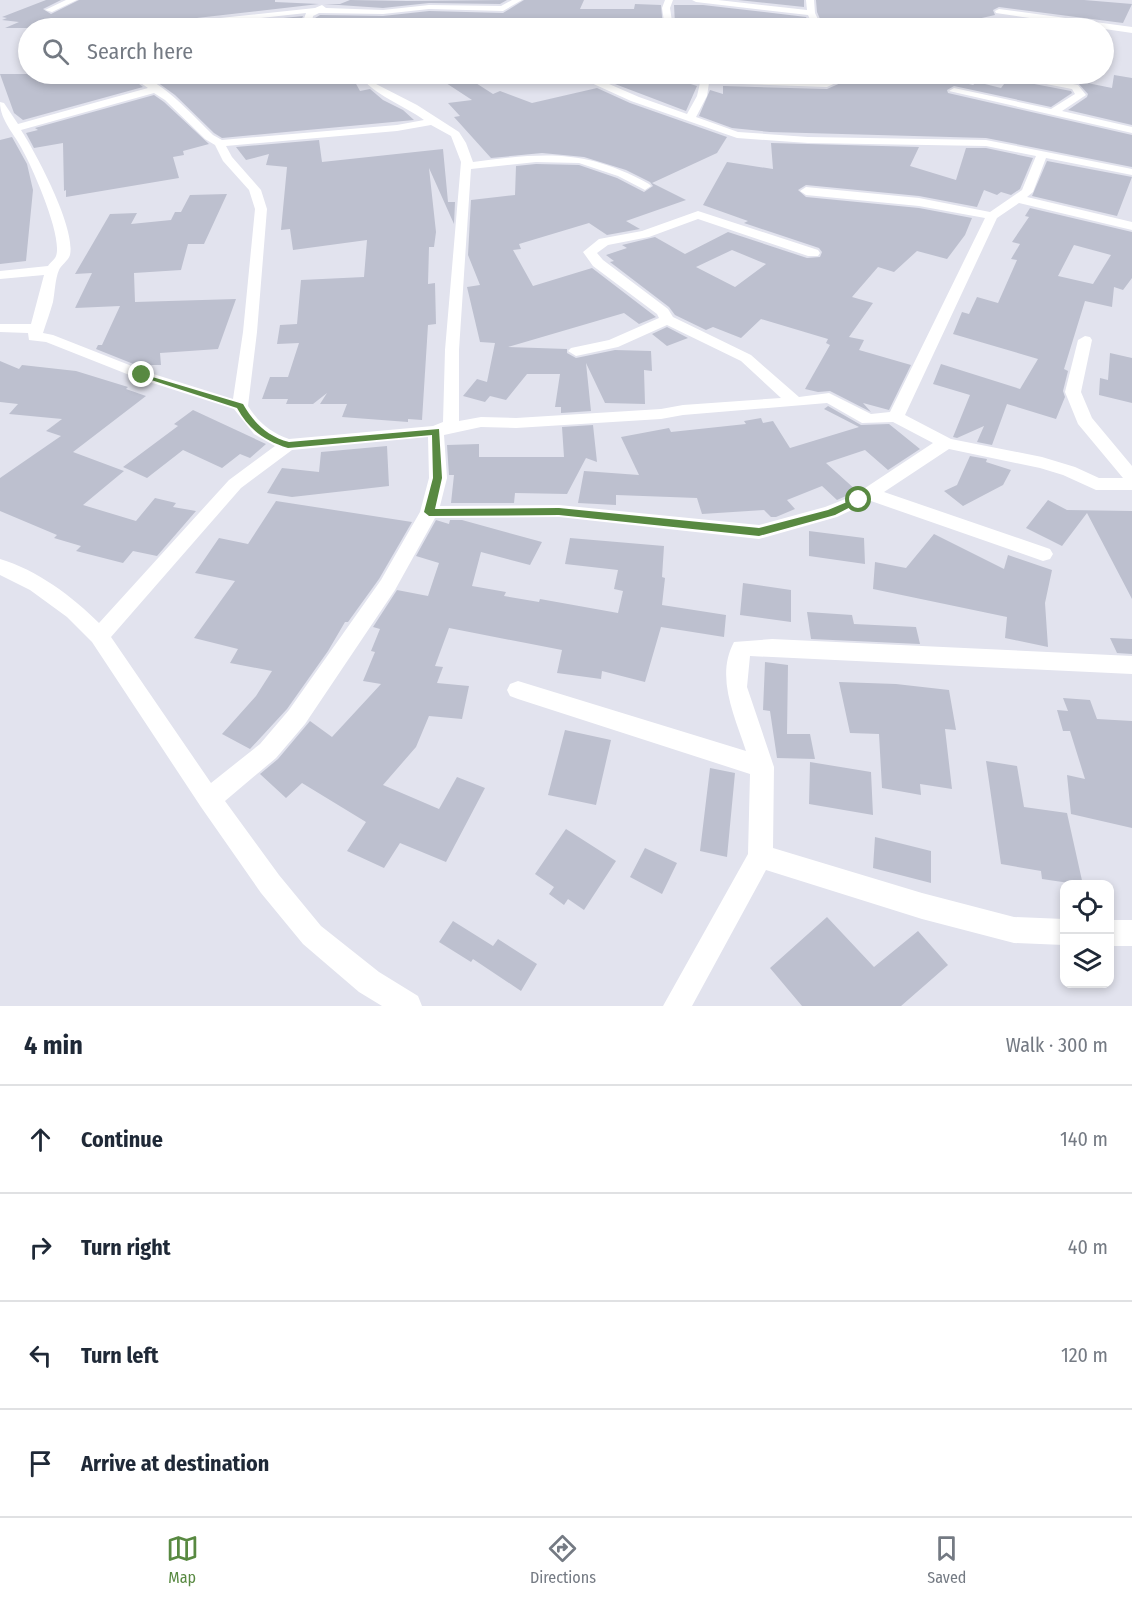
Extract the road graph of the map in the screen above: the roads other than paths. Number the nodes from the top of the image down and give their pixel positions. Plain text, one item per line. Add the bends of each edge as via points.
1 (73, 0) edge
2 (340, 0) edge
3 (518, 0) edge
4 (669, 0) edge
5 (696, 0) edge
6 (810, 0) edge
7 (49, 10) dead end
8 (314, 10) junction
9 (999, 11) dead end
10 (811, 13) junction
11 (242, 18) edge
12 (308, 18) edge
13 (668, 18) edge
14 (813, 18) edge
15 (1048, 18) edge
16 (1114, 27) edge
17 (1132, 30) edge
18 (149, 84) edge
19 (371, 84) edge
20 (601, 84) edge
21 (705, 84) edge
22 (1059, 84) edge
23 (157, 89) junction
24 (954, 91) dead end
25 (0, 105) edge
26 (1052, 113) junction
27 (690, 119) junction
28 (433, 122) junction
29 (16, 128) junction
30 (1132, 130) edge
31 (220, 143) junction
32 (1042, 155) junction
33 (465, 166) junction
34 (1132, 172) edge
35 (645, 186) dead end
36 (806, 191) dead end
37 (1018, 199) junction
38 (992, 216) junction
39 (1132, 226) edge
40 (813, 254) dead end
41 (52, 270) junction
42 (0, 275) edge
43 (667, 320) junction
44 (0, 328) edge
45 (37, 329) junction
46 (1085, 340) dead end
47 (576, 351) dead end
48 (795, 402) junction
49 (240, 406) junction
50 (896, 417) junction
51 (436, 431) junction
52 (946, 443) junction
53 (288, 445) junction
54 (1132, 477) edge
55 (1132, 484) edge
56 (870, 494) junction
57 (429, 512) junction
58 (1043, 554) dead end
59 (0, 566) edge
60 (99, 636) junction
61 (1132, 665) edge
62 (518, 690) dead end
63 (762, 767) junction
64 (209, 799) junction
65 (760, 856) junction
66 (1060, 932) edge
67 (1114, 933) edge
68 (1132, 933) edge
69 (408, 1006) edge
70 (677, 1006) edge

1 - 7 street
2 - 8 street
3 - 8 street via 504,9
4 - 13 street
5 - 10 street
6 - 10 street
8 - 11 street
8 - 12 street
9 - 15 street
10 - 14 street
16 - 17 street
18 - 23 street
19 - 28 street
20 - 27 street
21 - 27 street
22 - 26 street via 1074,87 1081,95
23 - 29 street
23 - 31 street
24 - 26 street
25 - 29 street
26 - 30 street
27 - 32 street via 723,132 756,137 986,143
28 - 31 street
28 - 33 street via 455,134 467,162
29 - 41 street via 46,187 61,233 63,256
31 - 49 street via 229,164 255,190 261,209
32 - 34 street
32 - 37 street via 1027,192
33 - 35 street via 567,157 622,171
33 - 51 street via 452,350 451,426
36 - 38 street via 919,202
37 - 38 street
37 - 39 street
38 - 50 street
40 - 43 street via 698,215 645,234 604,242 590,252 598,263 663,312
41 - 42 street
41 - 45 street
43 - 47 street via 613,344
43 - 48 street via 746,358
44 - 45 street
45 - 49 street via 34,337 48,338 142,375
46 - 54 street via 1073,392 1084,420
48 - 50 street via 830,398 868,419
48 - 51 street via 661,414 481,422
49 - 53 street via 249,423 273,441
50 - 52 street
51 - 53 street
51 - 57 street via 438,478
52 - 55 street via 1042,462 1096,484
52 - 56 street
53 - 60 street via 235,484
56 - 57 street via 831,512 759,532 559,511
56 - 58 street
57 - 64 street via 388,585 297,717 268,751
59 - 60 street via 74,611
60 - 64 street
61 - 63 street via 741,648 736,687
62 - 63 street
63 - 65 street
64 - 69 street via 312,935 369,982
65 - 66 street via 1014,930
65 - 70 street
67 - 68 street

